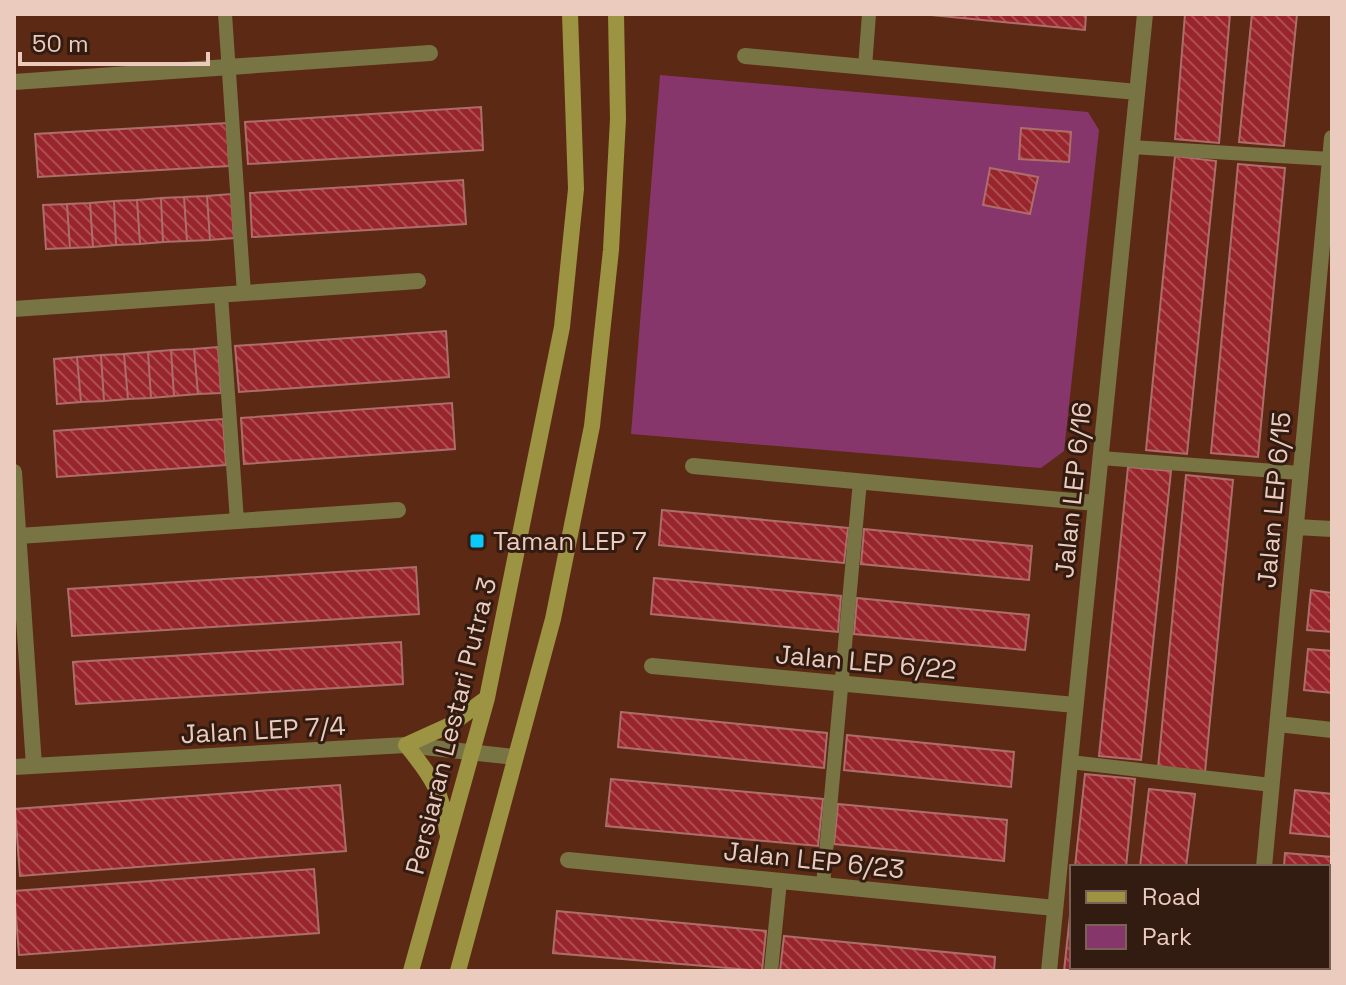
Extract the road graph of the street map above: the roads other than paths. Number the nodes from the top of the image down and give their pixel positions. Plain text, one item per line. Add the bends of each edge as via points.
1 (225, 14) edge
2 (570, 14) edge
3 (616, 14) edge
4 (869, 14) edge
5 (1145, 14) edge
6 (430, 53) dead end
7 (745, 56) dead end
8 (229, 67) junction
9 (865, 67) junction
10 (14, 82) edge
11 (1137, 92) junction
12 (1332, 138) edge
13 (1131, 147) junction
14 (1330, 159) junction
15 (418, 281) dead end
16 (244, 293) junction
17 (221, 295) junction
18 (14, 309) edge
19 (1324, 319) edge
20 (1100, 458) junction
21 (693, 466) dead end
22 (14, 472) edge
23 (1301, 473) junction
24 (860, 481) junction
25 (1095, 503) junction
26 (398, 510) dead end
27 (237, 521) junction
28 (1296, 527) junction
29 (1332, 529) edge
30 (19, 536) junction
31 (652, 666) dead end
32 (841, 683) junction
33 (487, 698) junction
34 (1075, 705) junction
35 (1278, 724) junction
36 (1332, 730) edge
37 (406, 745) junction
38 (474, 752) junction
39 (514, 757) junction
40 (1070, 762) junction
41 (34, 766) junction
42 (14, 767) edge
43 (1272, 785) junction
44 (447, 846) junction
45 (568, 860) dead end
46 (1264, 865) edge
47 (780, 881) junction
48 (823, 885) junction
49 (1055, 908) junction
50 (411, 971) edge
51 (458, 971) edge
52 (771, 971) edge
53 (1049, 971) edge

1 - 8 lane
2 - 33 street, Persiaran Lestari Putra 3 via 576,189 562,327
3 - 39 street via 618,119 592,426 553,619
4 - 9 lane
5 - 11 street, Jalan LEP 6/16
6 - 8 street
7 - 9 street
8 - 10 street
8 - 16 lane
9 - 11 street
11 - 13 street, Jalan LEP 6/16
12 - 14 street, Jalan LEP 6/15
13 - 14 lane
13 - 20 street, Jalan LEP 6/16
14 - 19 street, Jalan LEP 6/15
15 - 16 street
16 - 17 street
17 - 18 street
17 - 27 lane
19 - 23 street, Jalan LEP 6/15
20 - 23 lane
20 - 25 street, Jalan LEP 6/16
21 - 24 street
22 - 30 street
23 - 28 street, Jalan LEP 6/15
24 - 25 street
24 - 32 lane
25 - 34 street, Jalan LEP 6/16
26 - 27 street
27 - 30 street
28 - 29 street
28 - 35 street, Jalan LEP 6/15
30 - 41 street
31 - 32 street, Jalan LEP 6/22
32 - 34 street, Jalan LEP 6/22
32 - 48 lane
33 - 37 street via 450,725
33 - 38 street, Persiaran Lestari Putra 3
34 - 40 street, Jalan LEP 6/16
35 - 36 street
35 - 43 street, Jalan LEP 6/15
37 - 38 street, Jalan LEP 7/4
37 - 41 street, Jalan LEP 7/4
37 - 44 street via 445,804
38 - 39 street, Jalan LEP 7/4
38 - 44 street, Persiaran Lestari Putra 3
39 - 51 street
40 - 43 lane
40 - 49 street, Jalan LEP 6/16
41 - 42 street, Jalan LEP 7/4
43 - 46 street, Jalan LEP 6/15
44 - 50 street, Persiaran Lestari Putra 3
45 - 47 street, Jalan LEP 6/23
47 - 48 street, Jalan LEP 6/23
47 - 52 lane
48 - 49 street, Jalan LEP 6/23
49 - 53 street, Jalan LEP 6/16

